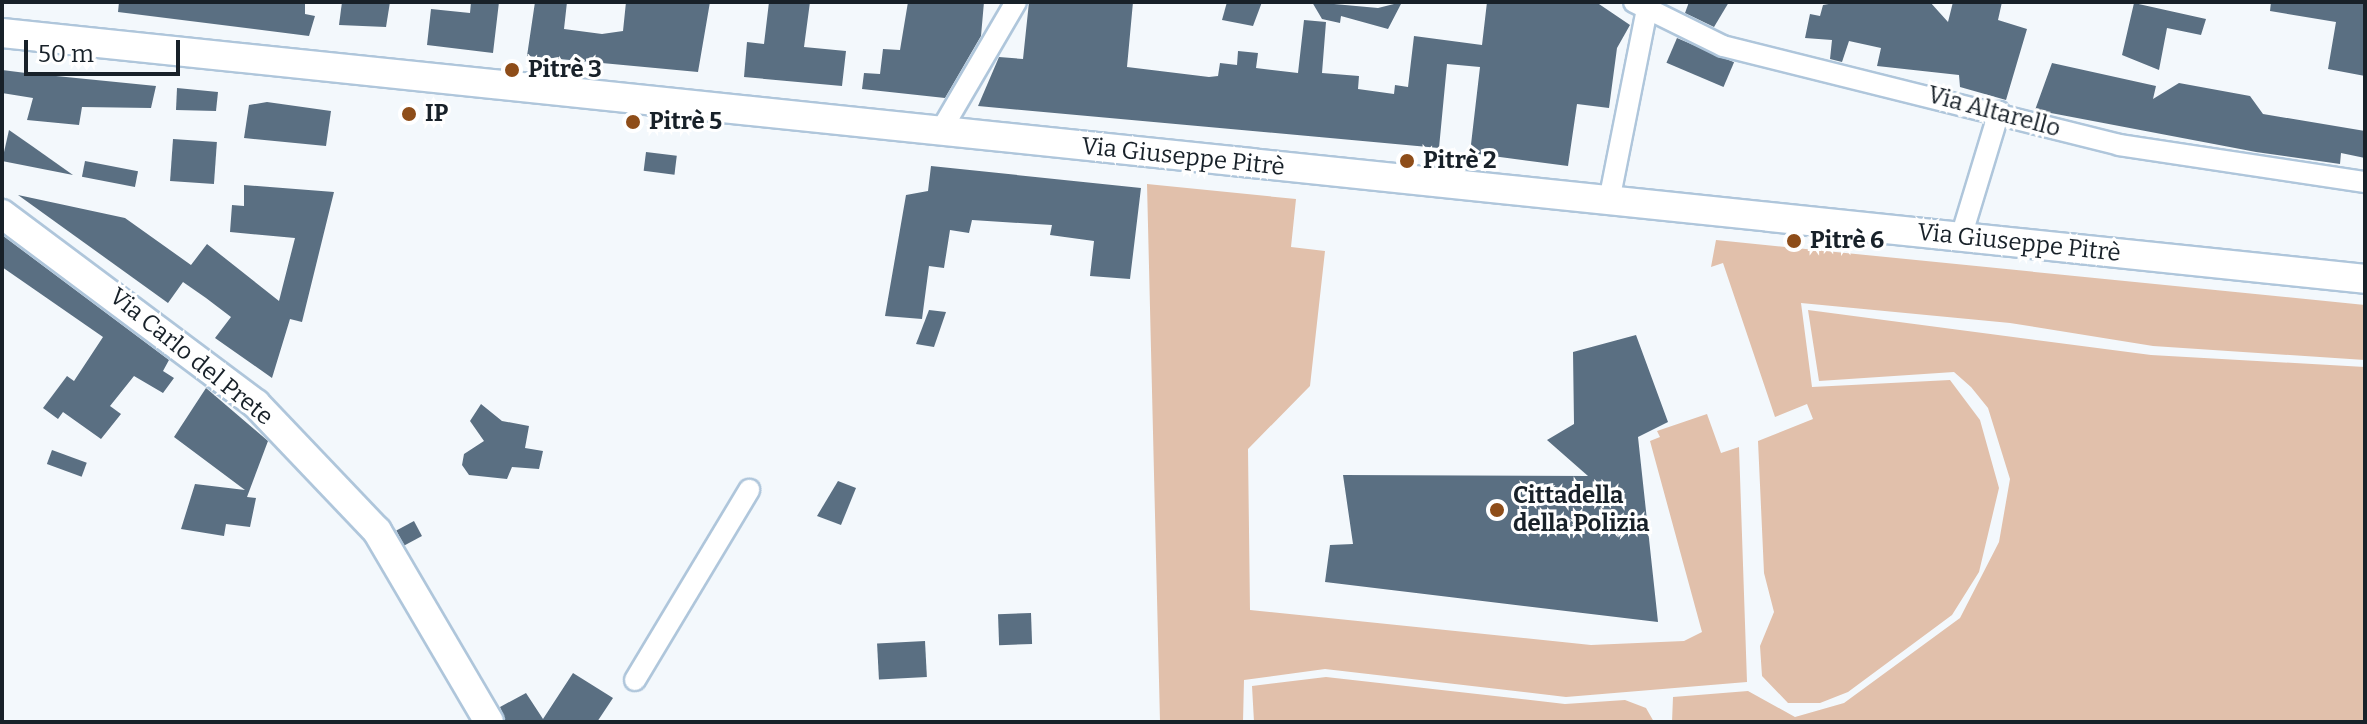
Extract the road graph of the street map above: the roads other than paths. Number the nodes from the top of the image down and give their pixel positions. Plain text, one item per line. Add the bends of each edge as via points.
1 (1016, 2) edge
2 (1640, 5) edge
3 (2, 33) edge
4 (1999, 112) junction
5 (940, 132) junction
6 (2365, 182) edge
7 (1609, 201) junction
8 (2, 214) edge
9 (1961, 237) junction
10 (2365, 279) edge
11 (749, 490) dead end
12 (635, 680) dead end
13 (489, 722) edge

1 - 5 street
2 - 4 street, Via Altarello via 1723,46
2 - 7 street
3 - 5 street, Via Giuseppe Pitrè
4 - 6 street, Via Altarello via 2119,145
4 - 9 street
5 - 7 street, Via Giuseppe Pitrè
7 - 9 street, Via Giuseppe Pitrè
8 - 13 street, Via Carlo del Prete via 256,404 377,531
9 - 10 street, Via Giuseppe Pitrè
11 - 12 street

